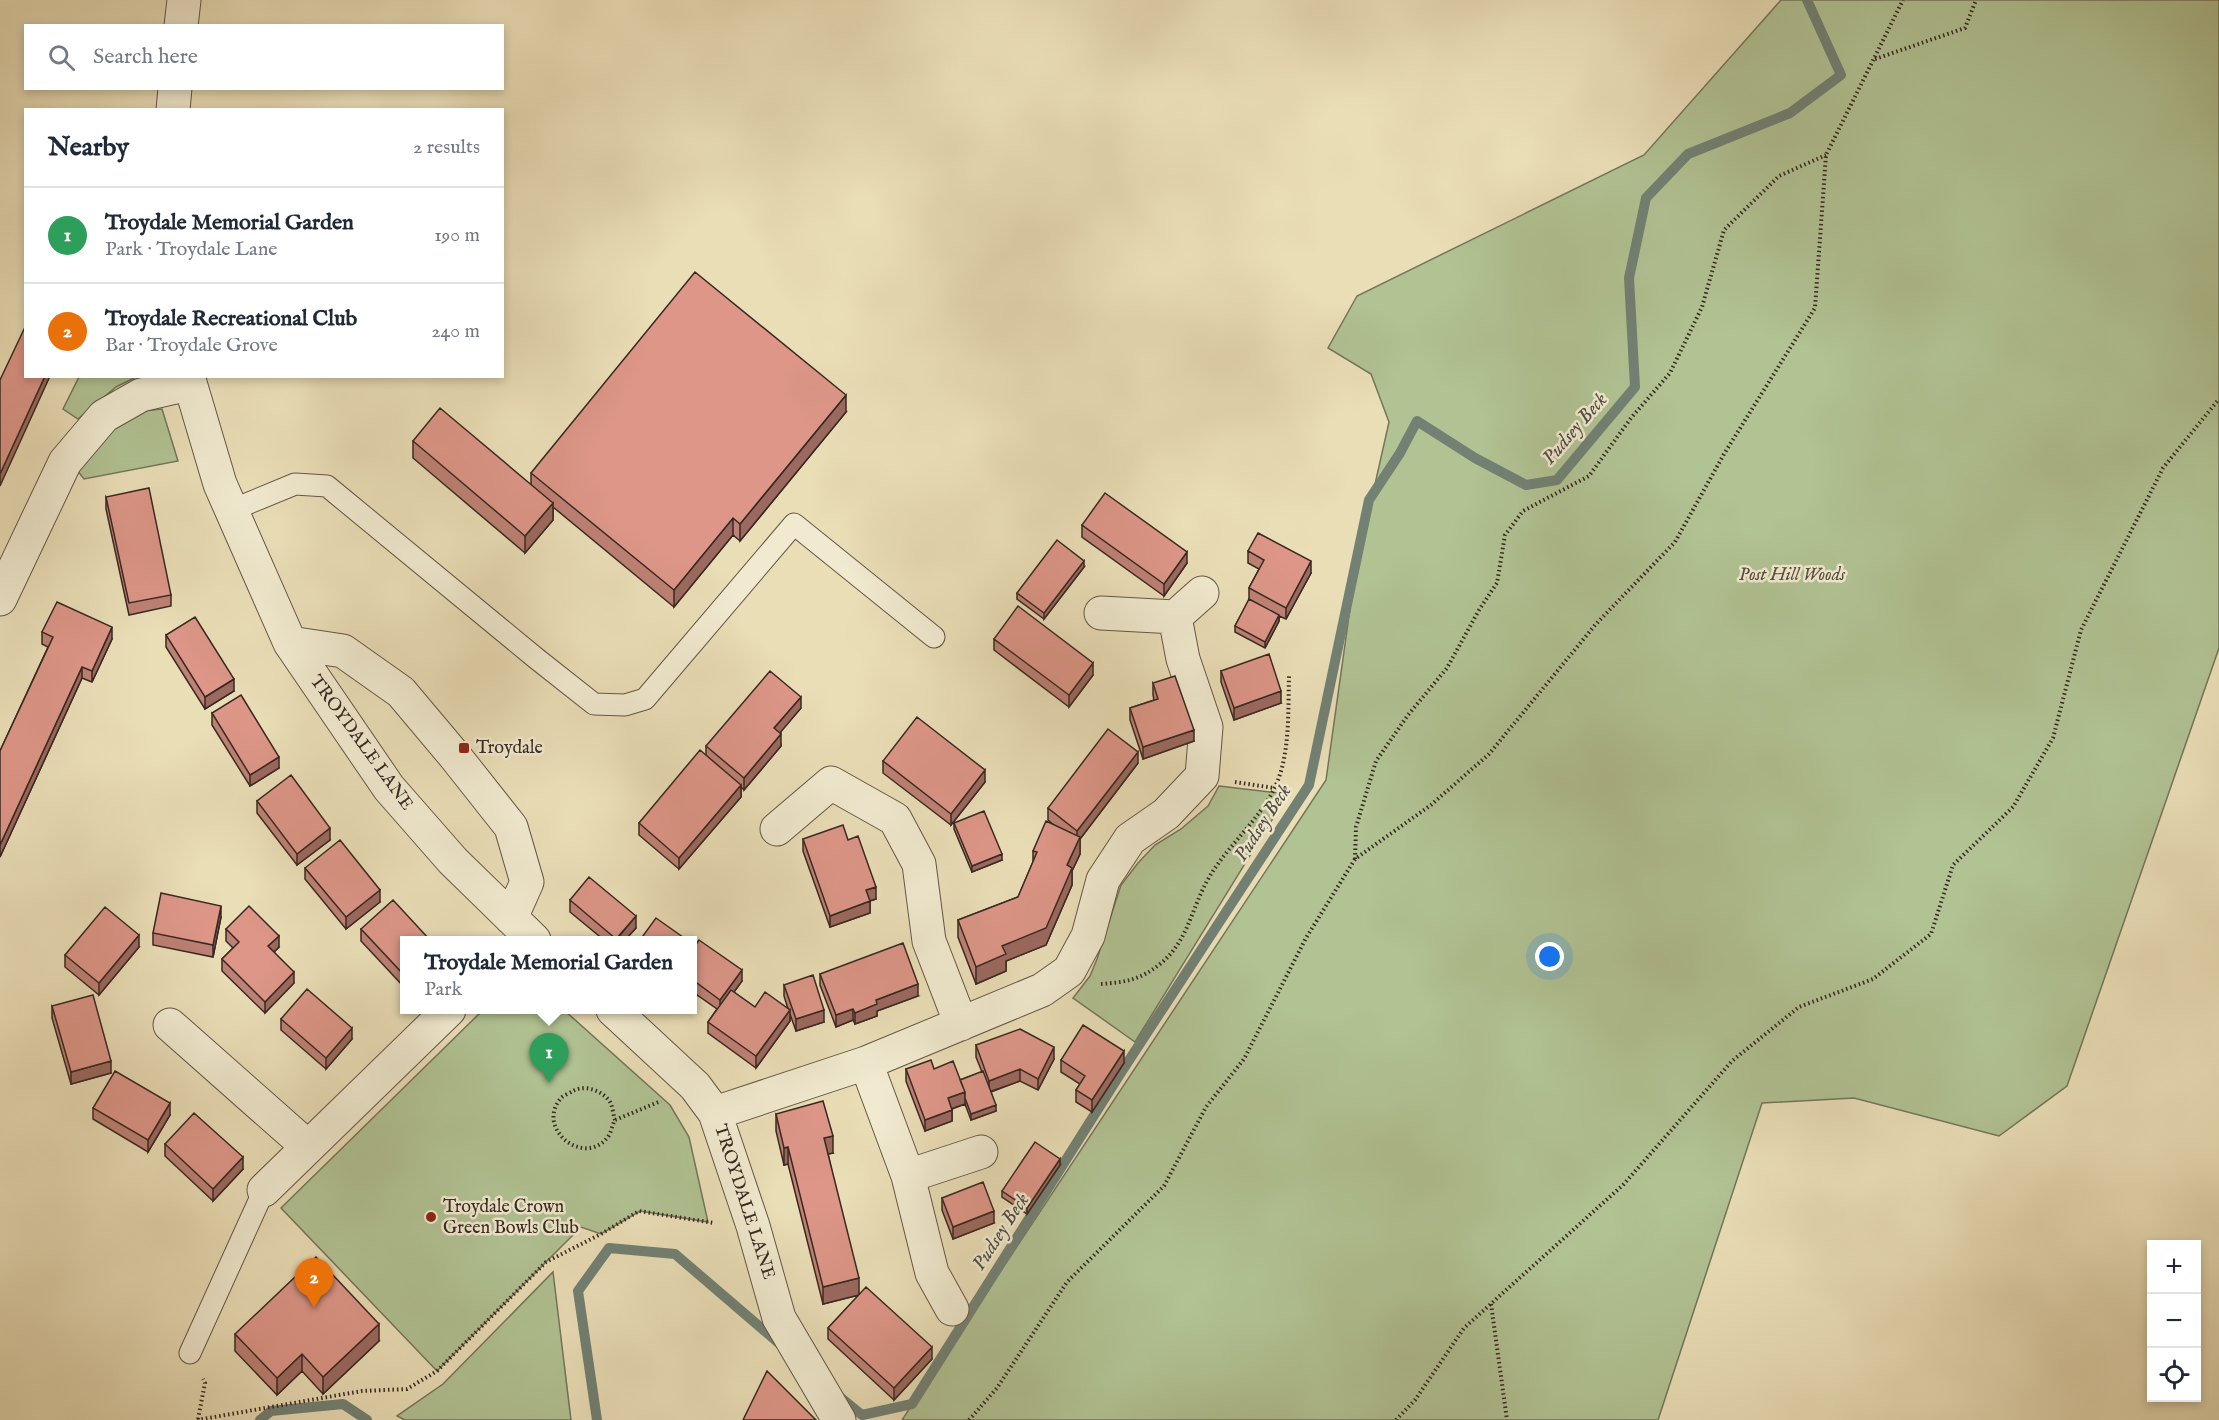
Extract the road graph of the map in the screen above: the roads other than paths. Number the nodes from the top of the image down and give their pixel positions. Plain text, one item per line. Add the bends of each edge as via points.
1 (184, 0) edge
2 (181, 24) edge
3 (175, 90) edge
4 (173, 108) edge
5 (189, 380) edge
6 (232, 510) junction
7 (1202, 593) dead end
8 (0, 599) edge
9 (1101, 613) dead end
10 (1175, 617) junction
11 (934, 637) dead end
12 (290, 644) junction
13 (777, 829) dead end
14 (522, 933) edge
15 (445, 1014) edge
16 (617, 1014) edge
17 (961, 1024) junction
18 (170, 1025) dead end
19 (866, 1063) junction
20 (715, 1113) junction
21 (308, 1147) junction
22 (981, 1152) dead end
23 (908, 1176) junction
24 (264, 1190) joint
25 (952, 1309) dead end
26 (190, 1353) road end
27 (839, 1420) edge

1 - 2 street
3 - 4 street
5 - 6 street, TROYDALE LANE via 220,484
5 - 8 street via 141,395 104,416 65,462
6 - 11 lane via 295,484 327,486 594,704 625,705 645,699 794,524
6 - 12 street, TROYDALE LANE
7 - 10 street
9 - 10 street
10 - 17 street via 1183,659 1206,727 1202,776 1166,814 1130,838 1103,880 1088,936 1069,971 1042,990
12 - 14 street, TROYDALE LANE via 389,789
12 - 14 street, TROYDALE LANE via 343,651 401,692 454,755 511,827 527,882
13 - 17 street via 831,783 895,819 919,864 929,941
15 - 21 street
16 - 20 street, TROYDALE LANE via 695,1086
17 - 19 street
18 - 21 street
19 - 20 street
19 - 23 street
20 - 27 street, TROYDALE LANE via 779,1318
21 - 24 street
22 - 23 street
23 - 25 street via 932,1273
24 - 26 lane

